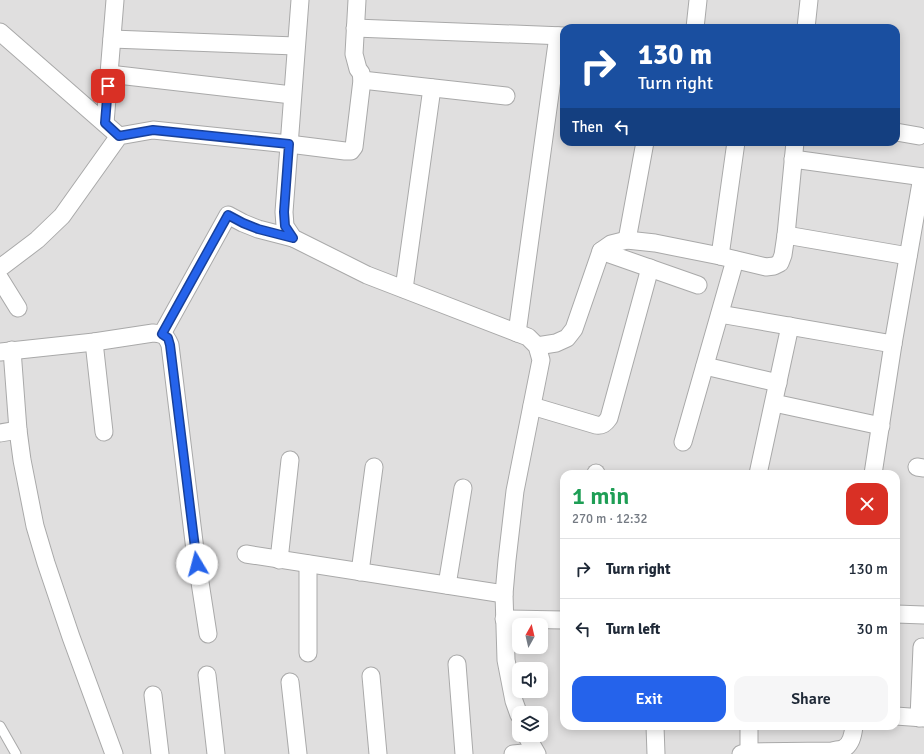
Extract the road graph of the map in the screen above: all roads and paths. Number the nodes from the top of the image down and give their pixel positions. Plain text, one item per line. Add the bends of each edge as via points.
1 (115, 0) edge
2 (300, 0) edge
3 (357, 0) edge
4 (698, 0) edge
5 (809, 0) edge
6 (695, 24) edge
7 (806, 24) edge
8 (355, 28) junction
9 (0, 32) edge
10 (560, 36) edge
11 (112, 39) junction
12 (560, 43) edge
13 (296, 46) junction
14 (109, 74) junction
15 (362, 80) junction
16 (432, 88) junction
17 (292, 95) junction
18 (506, 96) dead end
19 (105, 123) junction
20 (900, 133) edge
21 (119, 136) junction
22 (920, 136) dead end
23 (289, 144) junction
24 (644, 146) edge
25 (736, 146) edge
26 (795, 146) edge
27 (793, 159) junction
28 (923, 177) edge
29 (786, 235) junction
30 (293, 238) junction
31 (627, 240) junction
32 (601, 251) junction
33 (908, 256) junction
34 (728, 258) junction
35 (0, 268) edge
36 (650, 268) junction
37 (0, 279) edge
38 (698, 285) dead end
39 (404, 289) junction
40 (18, 308) dead end
41 (720, 314) junction
42 (790, 326) junction
43 (517, 333) junction
44 (162, 334) junction
45 (94, 342) junction
46 (893, 344) junction
47 (537, 346) junction
48 (6, 351) edge
49 (705, 366) junction
50 (778, 383) junction
51 (774, 403) junction
52 (532, 406) junction
53 (880, 426) junction
54 (18, 430) junction
55 (104, 432) dead end
56 (0, 433) edge
57 (683, 442) dead end
58 (290, 460) dead end
59 (374, 467) dead end
60 (759, 470) edge
61 (874, 470) edge
62 (463, 488) dead end
63 (246, 554) dead end
64 (279, 560) junction
65 (308, 564) junction
66 (360, 572) junction
67 (447, 585) junction
68 (504, 594) junction
69 (900, 614) edge
70 (924, 615) edge
71 (504, 619) junction
72 (560, 620) edge
73 (208, 634) dead end
74 (922, 647) dead end
75 (308, 653) dead end
76 (457, 664) dead end
77 (207, 675) dead end
78 (371, 676) dead end
79 (290, 682) dead end
80 (153, 695) dead end
81 (516, 706) edge
82 (900, 716) edge
83 (922, 718) edge
84 (0, 726) edge
85 (655, 730) edge
86 (748, 730) edge
87 (854, 730) edge
88 (530, 742) edge
89 (536, 753) edge
90 (745, 753) edge
91 (791, 753) edge
92 (16, 754) edge
93 (114, 754) edge
94 (160, 754) edge
95 (216, 754) edge
96 (298, 754) edge
97 (378, 754) edge
98 (464, 754) edge
99 (513, 754) edge
100 (656, 754) edge

1 - 11 street
2 - 13 street
3 - 8 street
4 - 6 street
5 - 7 street
8 - 10 street
8 - 15 street via 354,54
9 - 19 street
11 - 13 street
11 - 14 street
12 - 43 street
13 - 17 street
14 - 17 street
14 - 19 street
15 - 16 street
15 - 23 street via 354,147 351,151
16 - 18 street
16 - 39 street
17 - 23 street
19 - 21 street
20 - 22 street
21 - 23 street via 153,130
21 - 35 street via 62,216 37,240
23 - 30 street via 284,212 285,226
24 - 31 street
25 - 34 street
26 - 27 street
27 - 28 street
27 - 29 street
28 - 33 street
29 - 33 street
29 - 34 street via 780,263 774,266 766,268
30 - 39 street via 367,275
30 - 44 street via 258,229 228,215
31 - 32 street via 611,244
31 - 34 street
32 - 36 street
32 - 47 street via 574,329 567,338
33 - 46 street
34 - 41 street
36 - 38 street
36 - 52 street via 609,418 605,423 596,425
37 - 40 street
39 - 43 street
41 - 42 street
41 - 49 street
42 - 46 street
42 - 50 street
43 - 47 street via 528,337
44 - 45 street via 153,333
44 - 73 street via 168,338 170,345 194,550
45 - 48 street
45 - 55 street
46 - 53 street
47 - 52 street via 541,360
48 - 54 street
49 - 50 street
49 - 57 street
50 - 51 street
51 - 53 street
51 - 60 street
52 - 68 street via 515,491
53 - 61 street
54 - 56 street
54 - 93 street via 35,526 43,555
58 - 64 street
59 - 66 street
62 - 67 street
63 - 64 street
64 - 65 street
65 - 66 street
65 - 75 street
66 - 67 street
67 - 68 street
68 - 71 street
69 - 70 street
71 - 72 street
71 - 81 street via 506,660
74 - 83 street
76 - 98 street
77 - 95 street
78 - 97 street
79 - 96 street
80 - 94 street
82 - 83 street
84 - 92 lane
85 - 100 street
86 - 90 street
87 - 91 street via 850,743 843,749
88 - 89 street
89 - 99 street
90 - 91 street

